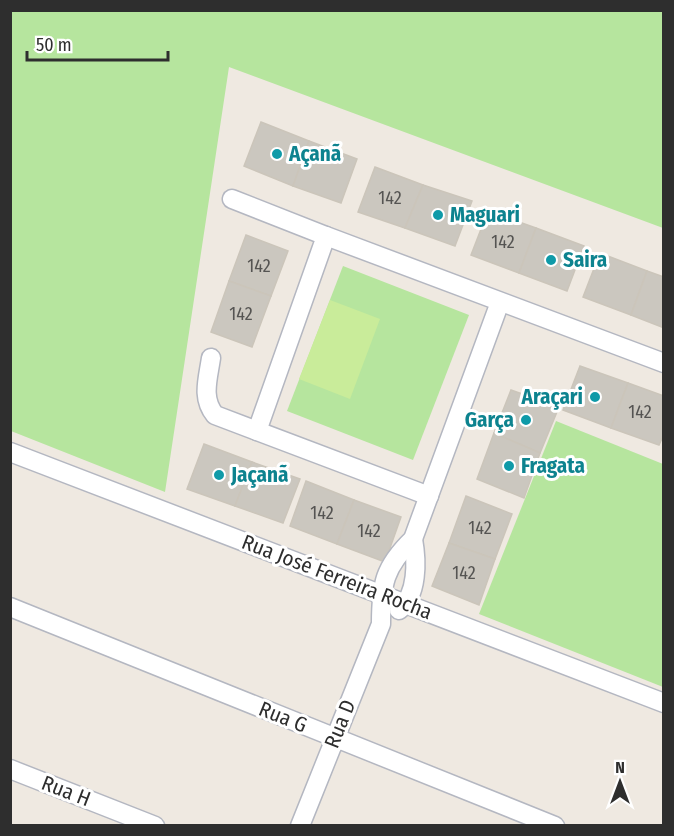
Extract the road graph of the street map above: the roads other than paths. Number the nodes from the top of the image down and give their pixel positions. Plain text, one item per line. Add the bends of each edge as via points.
1 (232, 199) dead end
2 (326, 236) junction
3 (500, 302) junction
4 (211, 358) dead end
5 (663, 363) edge
6 (257, 431) junction
7 (10, 452) edge
8 (429, 496) junction
9 (413, 539) junction
10 (381, 593) junction
11 (407, 604) junction
12 (10, 606) edge
13 (381, 624) junction
14 (663, 703) edge
15 (335, 738) junction
16 (10, 769) edge
17 (155, 825) edge
18 (300, 825) edge
19 (555, 825) edge

1 - 2 street
2 - 3 street
2 - 6 street
3 - 5 street
3 - 8 street
4 - 6 street via 208,406 215,416
6 - 8 street
7 - 10 street, Rua José Ferreira Rocha
8 - 9 street
9 - 10 street via 394,558
9 - 11 street via 416,567
10 - 11 street, Rua José Ferreira Rocha
10 - 13 street, Rua D
11 - 13 street
11 - 14 street, Rua José Ferreira Rocha
12 - 15 street, Rua G
13 - 15 street, Rua D
15 - 18 street, Rua D
15 - 19 street, Rua G
16 - 17 street, Rua H

